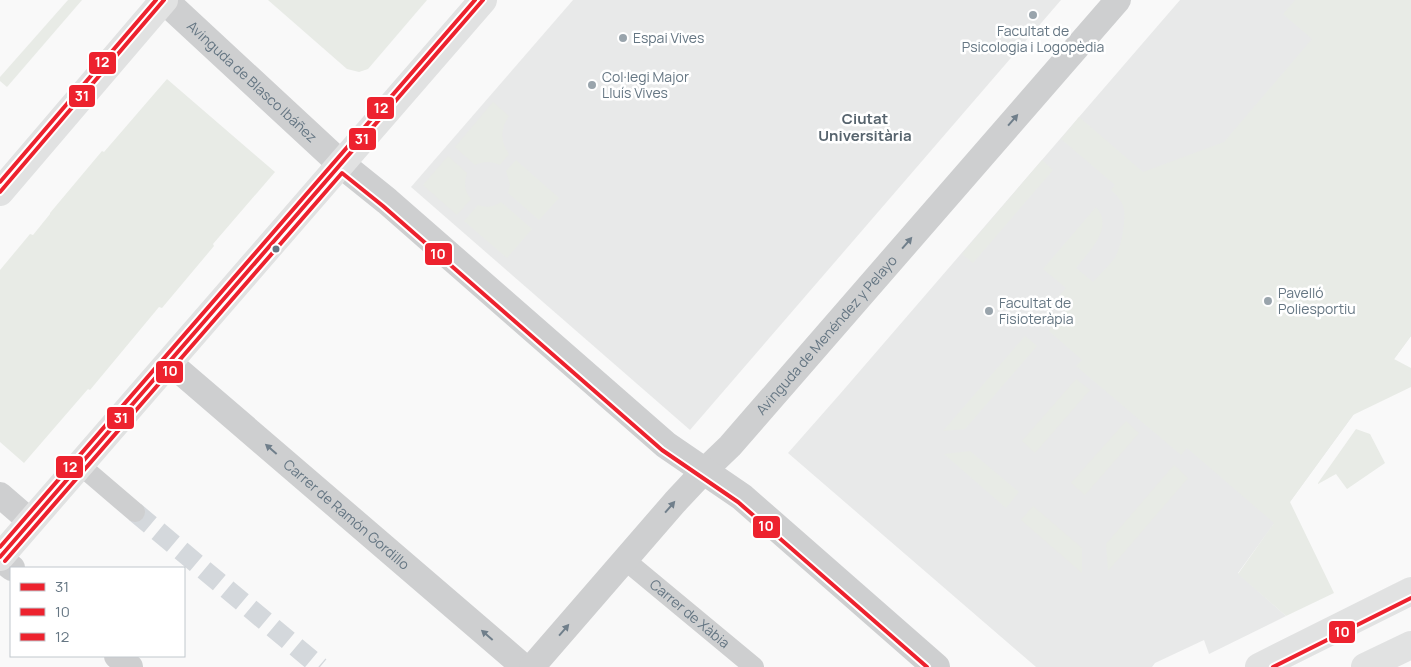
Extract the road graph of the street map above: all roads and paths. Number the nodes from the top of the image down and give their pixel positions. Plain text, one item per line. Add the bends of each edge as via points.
1 (164, 0) edge
2 (483, 0) edge
3 (1118, 0) edge
4 (341, 164) junction
5 (0, 192) edge
6 (169, 362) junction
7 (80, 465) junction
8 (704, 471) junction
9 (0, 495) edge
10 (135, 512) tunnel mouth
11 (30, 522) junction
12 (0, 558) edge
13 (625, 560) junction
14 (11, 567) edge
15 (1411, 591) edge
16 (1410, 648) edge
17 (118, 657) edge
18 (130, 667) edge
19 (524, 667) edge
20 (532, 667) edge
21 (754, 667) edge
22 (936, 667) edge
23 (1259, 667) edge
24 (1366, 667) edge

1 - 4 street, Avinguda de Blasco Ibáñez
1 - 5 main road, Avinguda de Blasco Ibáñez
2 - 4 main road
8 -> 3 street, Avinguda de Menéndez y Pelayo via 730,446
4 - 6 main road
4 - 8 street, Avinguda de Blasco Ibáñez via 666,445
6 - 7 main road
19 -> 6 street, Carrer de Ramón Gordillo
7 - 10 street
7 - 11 main road
13 -> 8 street, Avinguda de Menéndez y Pelayo
8 - 22 street, Avinguda de Blasco Ibáñez via 742,497
9 - 11 street
11 - 12 main road
12 - 14 street
20 -> 13 street, Avinguda de Menéndez y Pelayo
13 - 21 street, Carrer de Xàbia
15 - 23 main road
16 - 24 main road
17 - 18 street

